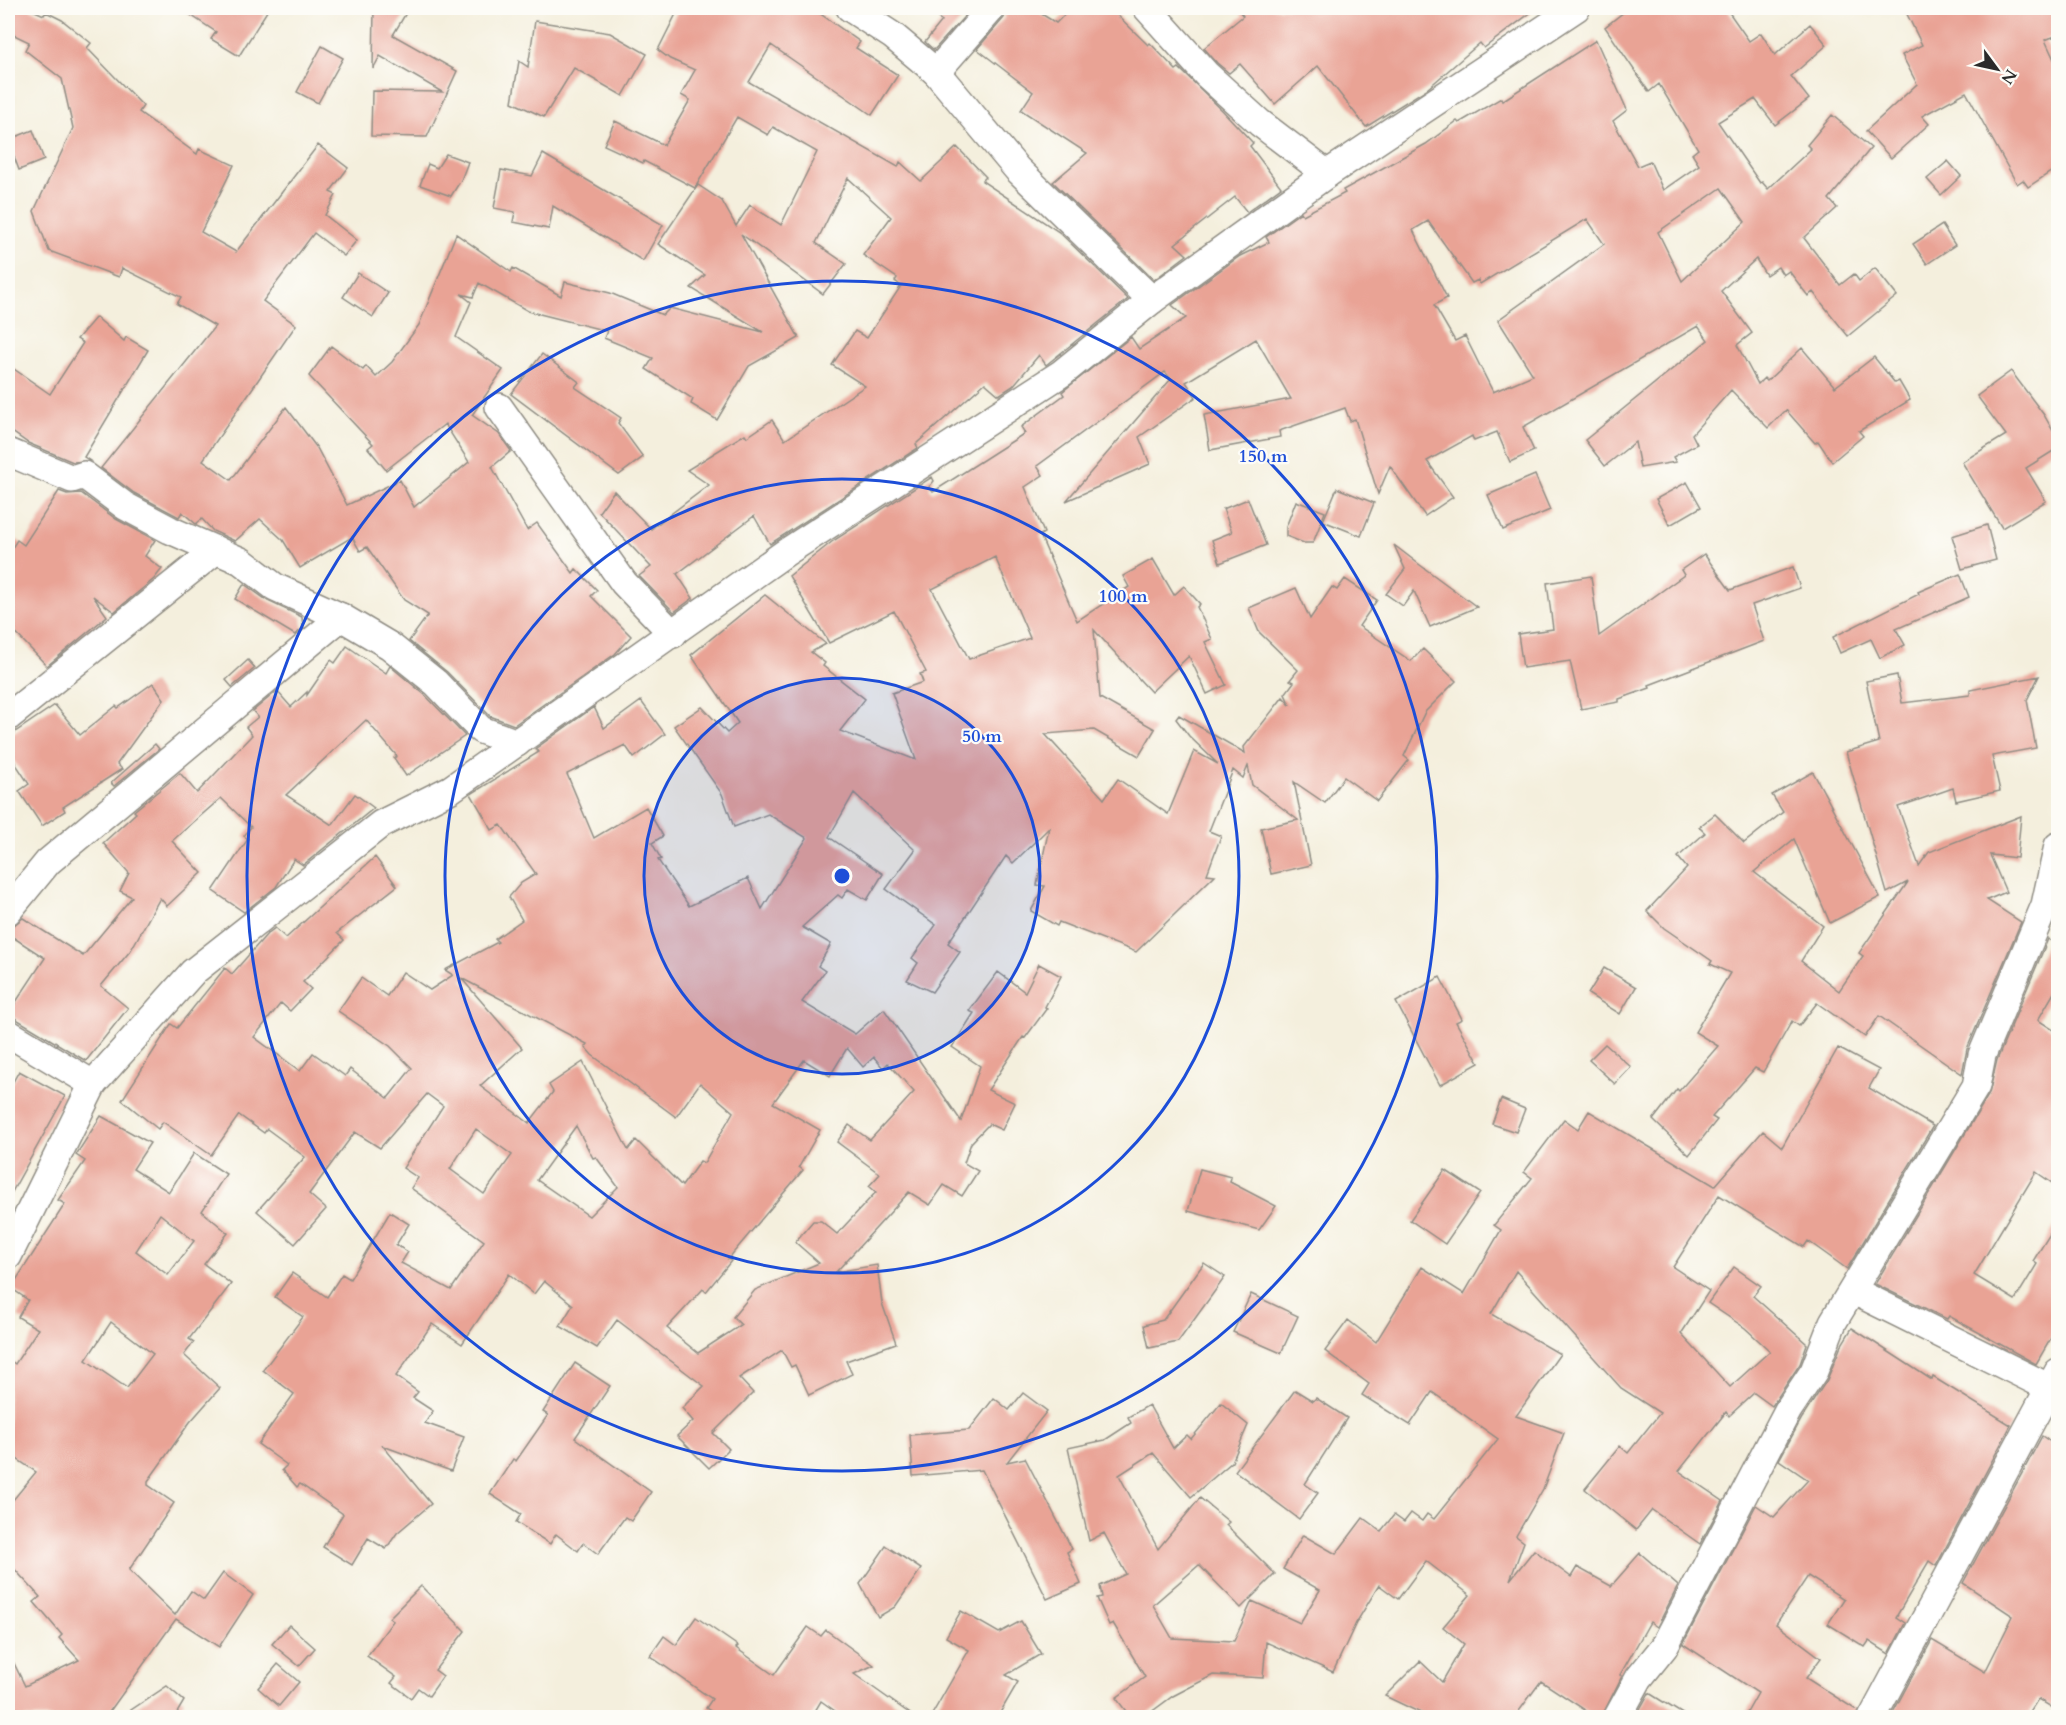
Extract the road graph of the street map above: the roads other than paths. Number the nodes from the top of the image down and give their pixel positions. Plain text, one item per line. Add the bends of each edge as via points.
1 (850, 8) edge
2 (992, 8) edge
3 (1147, 8) edge
4 (1576, 8) edge
5 (936, 72) junction
6 (1326, 174) junction
7 (1152, 300) junction
8 (499, 406) dead end
9 (8, 452) edge
10 (216, 550) junction
11 (341, 617) junction
12 (673, 634) junction
13 (8, 717) edge
14 (517, 743) junction
15 (2058, 846) edge
16 (8, 911) edge
17 (8, 1034) edge
18 (93, 1084) junction
19 (8, 1256) edge
20 (1854, 1291) junction
21 (2056, 1384) edge
22 (1617, 1718) edge
23 (1872, 1718) edge

1 - 5 street
2 - 5 street
3 - 6 street via 1206,74 1260,123
4 - 6 street
5 - 7 street via 1017,169
6 - 7 street
7 - 12 street via 1062,373 785,553
8 - 12 street via 624,583
9 - 10 street via 72,479 84,475 125,506
10 - 11 street via 242,561 275,587
10 - 13 street
11 - 14 street via 390,646 436,683 481,730
11 - 16 street via 48,862
12 - 14 street
14 - 18 street via 451,789 381,824 193,972
15 - 20 street via 2045,905 1982,1055 1976,1086
17 - 18 street
18 - 19 street
20 - 21 street via 1951,1341
20 - 22 street via 1833,1322 1814,1371 1788,1410 1664,1647 1639,1678
21 - 23 street

